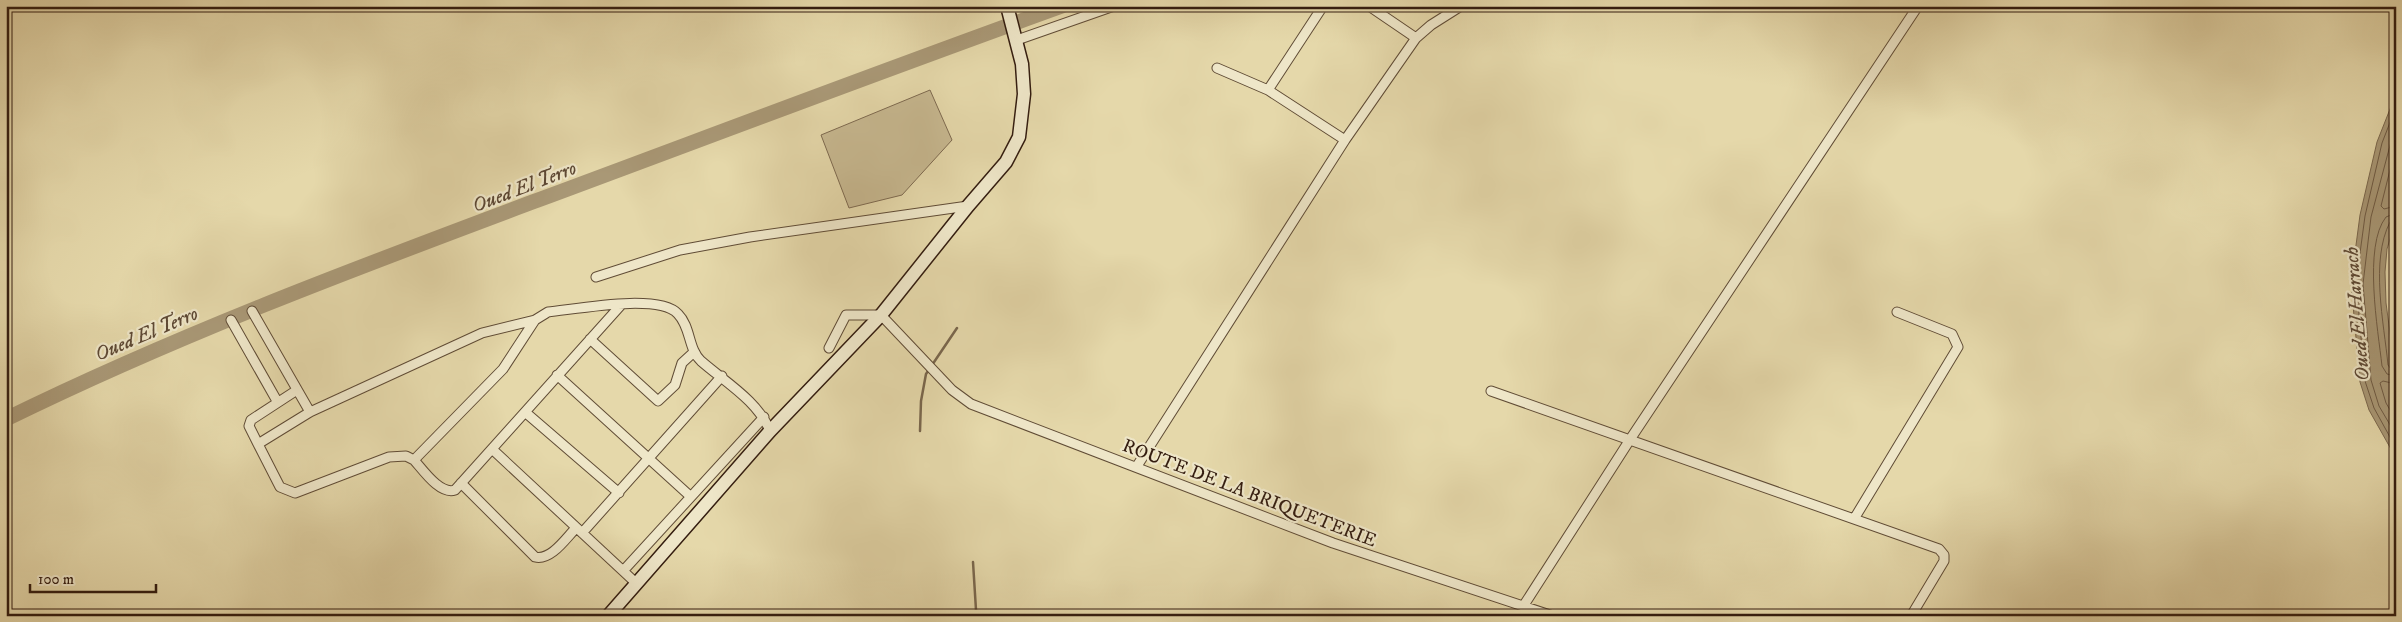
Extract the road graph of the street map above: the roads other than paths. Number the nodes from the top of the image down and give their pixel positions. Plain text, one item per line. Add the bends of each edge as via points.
1 (1008, 6) edge
2 (1114, 6) edge
3 (1323, 6) edge
4 (1369, 6) edge
5 (1461, 6) edge
6 (1918, 6) edge
7 (1016, 38) junction
8 (1416, 38) junction
9 (1217, 68) dead end
10 (1268, 90) junction
11 (1345, 140) junction
12 (968, 206) junction
13 (596, 277) dead end
14 (621, 305) junction
15 (252, 310) dead end
16 (1897, 312) dead end
17 (881, 315) junction
18 (231, 320) dead end
19 (535, 320) junction
20 (590, 339) junction
21 (829, 348) dead end
22 (694, 352) junction
23 (557, 375) junction
24 (722, 376) junction
25 (297, 390) junction
26 (1491, 391) dead end
27 (277, 401) junction
28 (310, 412) junction
29 (525, 412) junction
30 (764, 417) junction
31 (770, 431) junction
32 (1631, 438) junction
33 (258, 444) junction
34 (492, 449) junction
35 (647, 459) junction
36 (414, 460) junction
37 (1137, 466) junction
38 (462, 483) junction
39 (619, 493) junction
40 (690, 496) junction
41 (1854, 519) junction
42 (579, 530) junction
43 (623, 571) junction
44 (636, 583) junction
45 (1524, 605) junction
46 (608, 616) edge
47 (1553, 616) edge
48 (1911, 616) edge

1 - 7 main road
2 - 7 street
3 - 10 street
4 - 8 street
5 - 8 street
6 - 32 street
7 - 12 main road via 1024,78 1019,137 1006,162
8 - 11 street
9 - 10 street
10 - 11 street
11 - 37 street
12 - 13 street via 759,235 680,250
12 - 17 main road
14 - 19 street via 548,312
14 - 20 street
14 - 22 street via 642,302 668,306 687,326
15 - 25 street
16 - 41 street via 1952,334 1958,347
17 - 21 street via 846,315
17 - 31 main road
17 - 37 street, ROUTE DE LA BRIQUETERIE via 923,362 971,404
18 - 27 street
19 - 28 street via 482,333
19 - 36 street via 503,369
20 - 22 street via 658,401 675,385 682,363
20 - 23 street
22 - 24 street
23 - 29 street
23 - 35 street
24 - 30 street
24 - 35 street
25 - 27 street
25 - 28 street
26 - 32 street
27 - 33 street via 251,420 249,426
28 - 33 street
29 - 34 street
29 - 39 street
30 - 31 street
30 - 40 street
31 - 44 main road
32 - 41 street
32 - 45 street
33 - 36 street via 280,487 290,493 302,492 389,457 406,456
34 - 38 street
34 - 42 street
35 - 39 street
35 - 40 street
36 - 38 street via 445,490 452,491
37 - 45 street, ROUTE DE LA BRIQUETERIE via 1333,543
38 - 42 street via 535,557 548,556
39 - 42 street
40 - 43 street
41 - 48 street via 1943,553 1943,563
42 - 43 street
43 - 44 street
44 - 46 main road
45 - 47 street, ROUTE DE LA BRIQUETERIE

